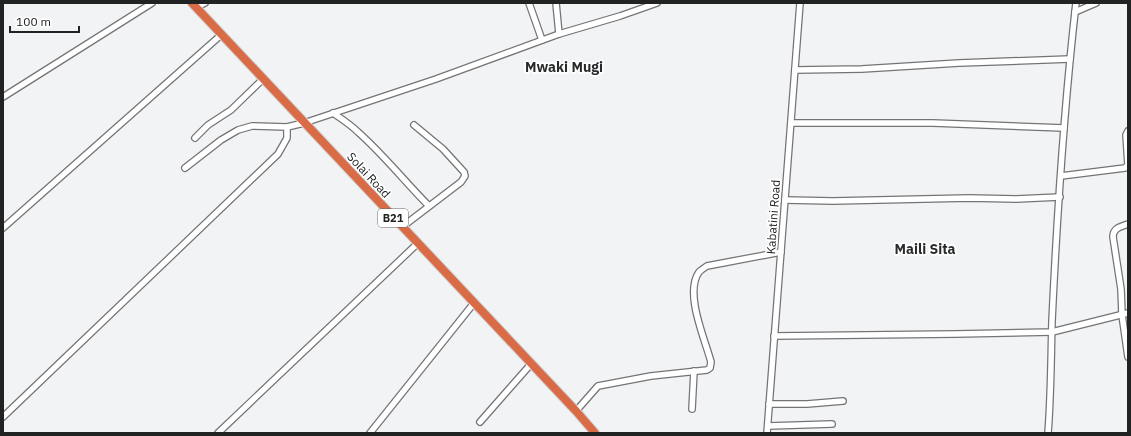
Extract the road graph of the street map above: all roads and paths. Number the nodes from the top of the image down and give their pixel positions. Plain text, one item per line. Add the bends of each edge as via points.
1 (152, 3) edge
2 (204, 3) edge
3 (528, 3) edge
4 (556, 3) edge
5 (657, 3) edge
6 (800, 3) edge
7 (1076, 3) edge
8 (1096, 3) edge
9 (194, 5) edge
10 (1075, 12) junction
11 (560, 34) junction
12 (221, 35) junction
13 (542, 40) junction
14 (1070, 59) junction
15 (795, 70) junction
16 (263, 79) junction
17 (3, 97) edge
18 (333, 113) junction
19 (304, 123) junction
20 (791, 123) junction
21 (414, 125) dead end
22 (287, 127) junction
23 (1064, 128) junction
24 (1128, 132) edge
25 (195, 138) dead end
26 (185, 168) dead end
27 (1061, 176) junction
28 (1060, 197) junction
29 (785, 200) junction
30 (429, 206) junction
31 (1128, 224) edge
32 (402, 227) junction
33 (3, 228) edge
34 (418, 244) junction
35 (781, 252) junction
36 (474, 303) junction
37 (1128, 313) edge
38 (1122, 315) junction
39 (1052, 332) junction
40 (774, 336) junction
41 (1128, 357) edge
42 (531, 364) junction
43 (694, 371) junction
44 (843, 401) dead end
45 (770, 404) junction
46 (692, 409) dead end
47 (576, 411) junction
48 (3, 417) edge
49 (480, 422) dead end
50 (832, 424) dead end
51 (768, 426) junction
52 (218, 433) edge
53 (370, 433) edge
54 (595, 433) edge
55 (767, 433) edge
56 (1048, 433) edge

1 - 17 street
2 - 9 street
3 - 13 street
4 - 11 street
5 - 11 street
6 - 15 street, Kabatini Road
7 - 10 street
8 - 10 street
9 - 12 highway, Solai Road / B21
10 - 14 street
11 - 13 street
12 - 16 highway, Solai Road / B21
12 - 33 street
13 - 18 street
14 - 15 street
14 - 23 street
15 - 20 street, Kabatini Road
16 - 19 highway, Solai Road / B21
16 - 25 street via 231,110 208,125
18 - 19 street
18 - 30 street via 358,131
19 - 22 street
19 - 32 highway, Solai Road / B21
20 - 23 street via 933,123
20 - 29 street, Kabatini Road
21 - 30 street via 443,149 465,176 461,182
22 - 26 street via 252,126 238,130
22 - 48 street via 287,138 278,154
23 - 27 street
24 - 27 street via 1128,163 1125,168
27 - 28 street
28 - 29 street
28 - 39 street
29 - 35 street, Kabatini Road
30 - 32 street
31 - 38 street via 1116,229 1113,234
32 - 34 highway, Solai Road / B21
34 - 36 highway, Solai Road / B21
34 - 52 street
35 - 40 street, Kabatini Road
35 - 43 street via 707,266 700,271 695,281 693,296 712,362 707,370
36 - 42 highway, Solai Road / B21
36 - 53 street
37 - 38 street
38 - 39 street
38 - 41 street
39 - 40 street
39 - 56 street
40 - 45 street, Kabatini Road
42 - 47 highway, Solai Road / B21
42 - 49 street
43 - 46 street
43 - 47 street via 598,386
44 - 45 street
45 - 51 street, Kabatini Road
47 - 54 highway, Solai Road / B21
50 - 51 street
51 - 55 street, Kabatini Road

